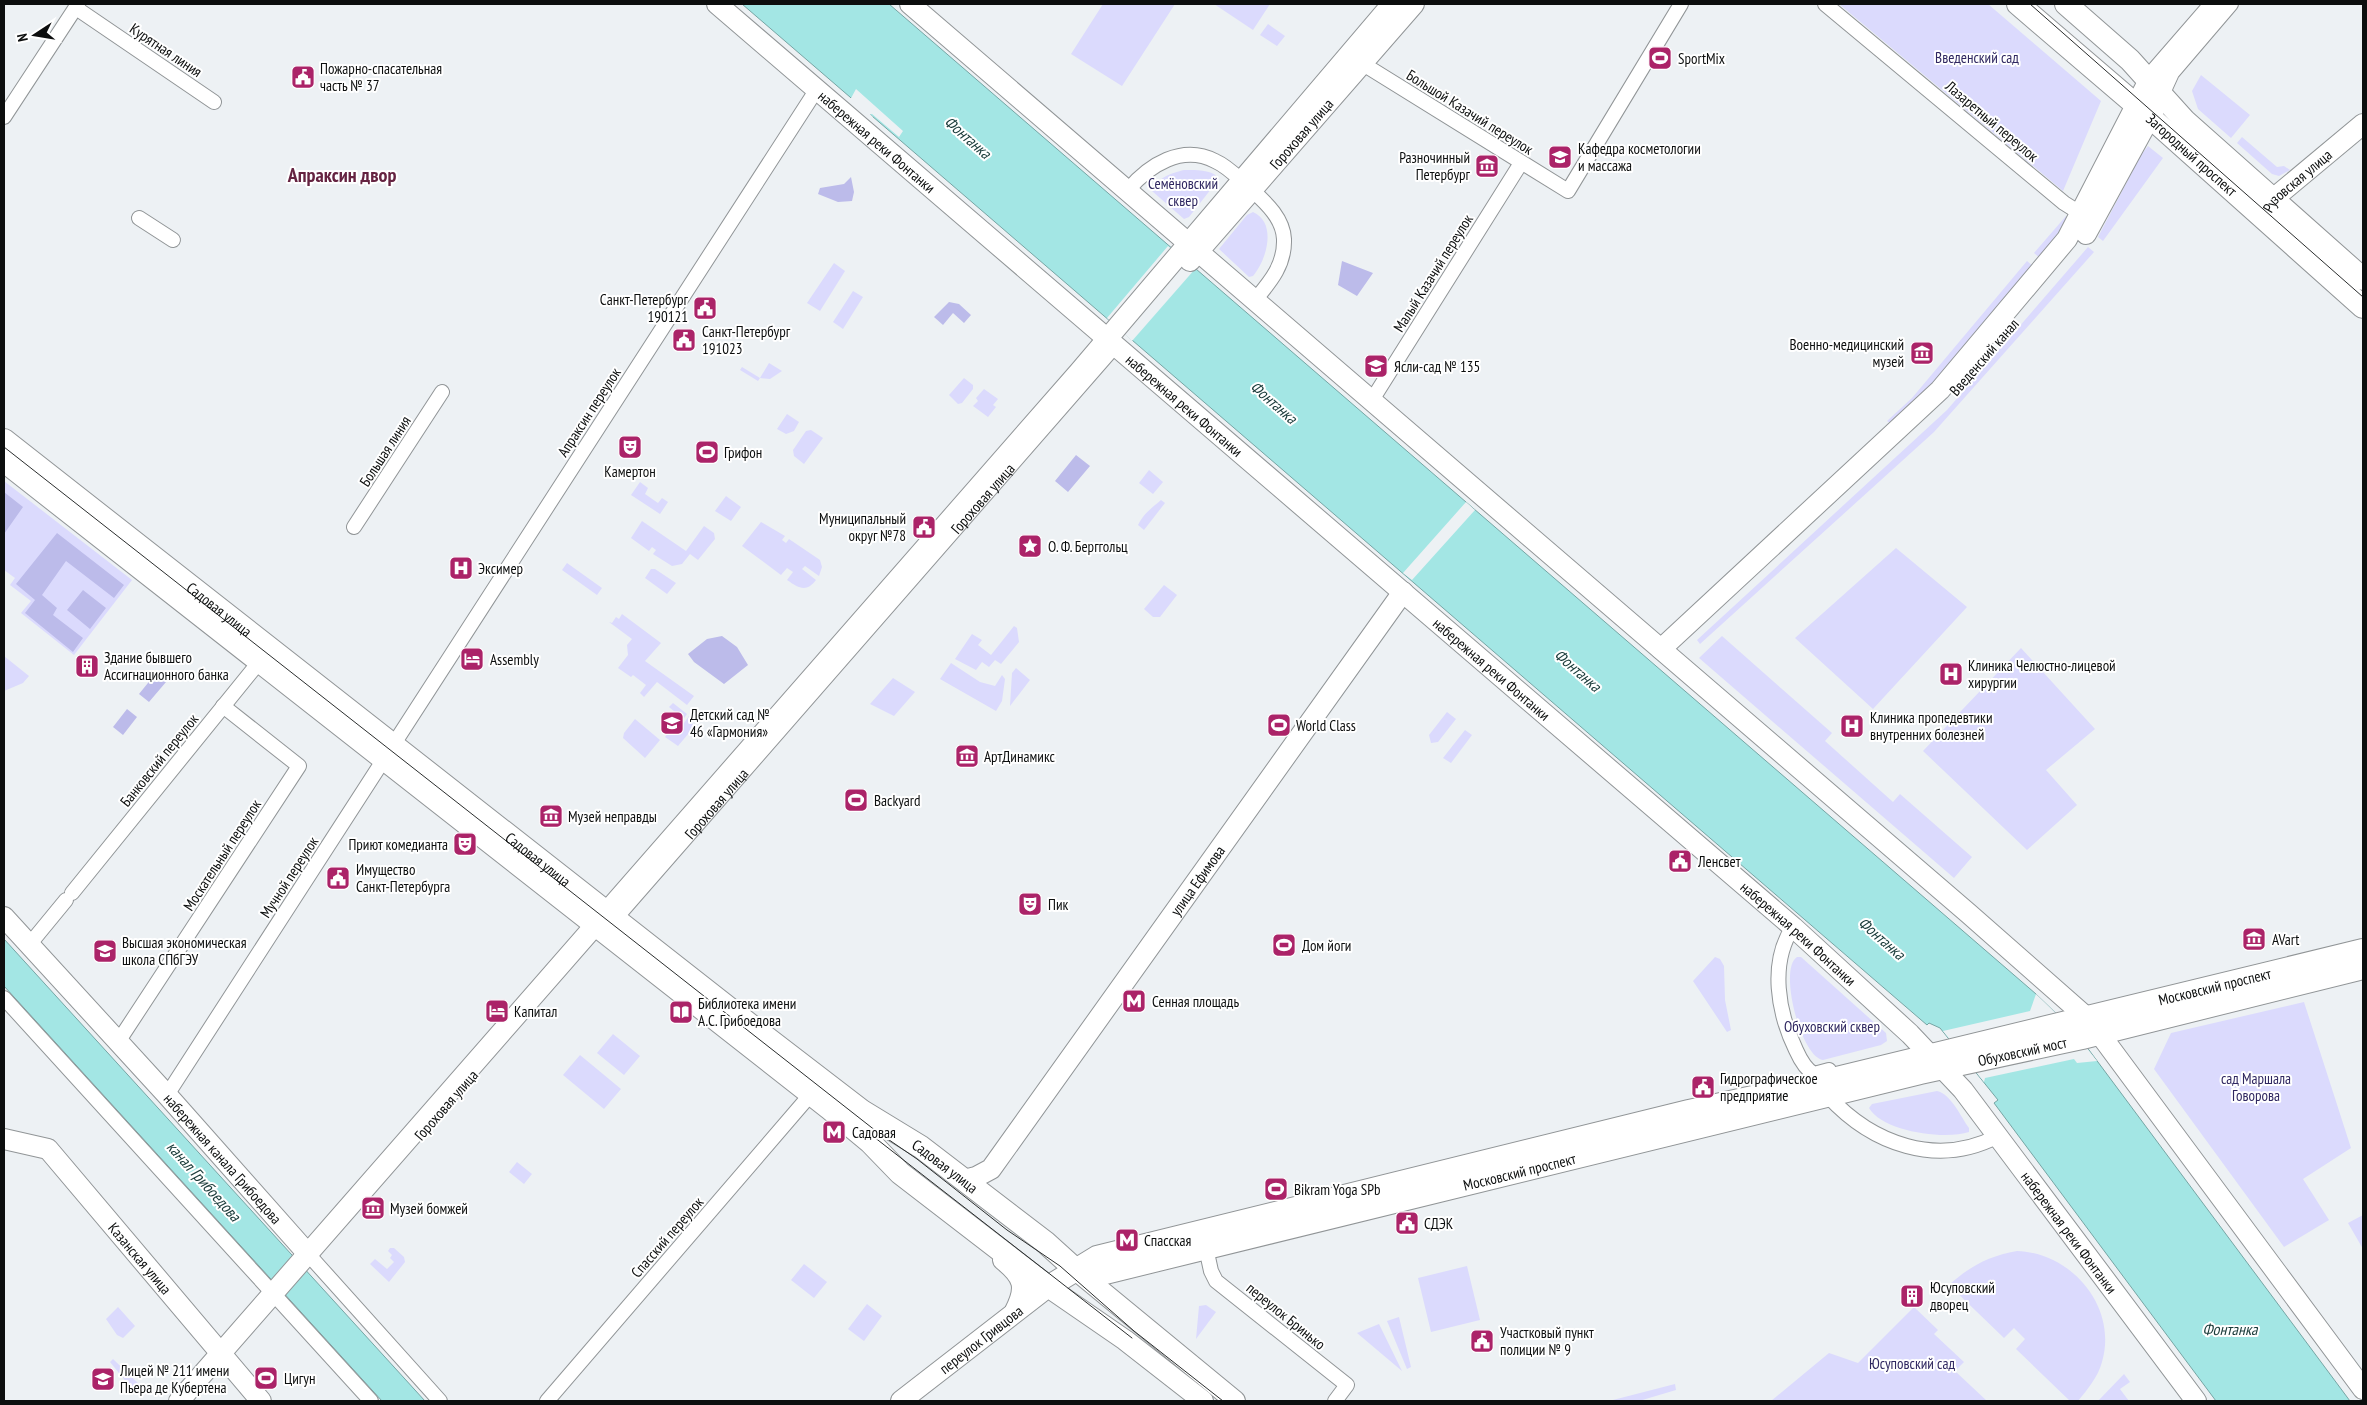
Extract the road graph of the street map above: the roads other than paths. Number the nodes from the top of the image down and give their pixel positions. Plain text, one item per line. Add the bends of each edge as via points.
1 (717, 4) edge
2 (910, 4) edge
3 (1392, 4) edge
4 (1414, 4) edge
5 (1681, 4) edge
6 (1825, 4) edge
7 (2018, 4) edge
8 (2066, 4) edge
9 (2215, 4) edge
10 (2231, 4) edge
11 (77, 6) edge
12 (1355, 59) junction
13 (2155, 87) junction
14 (817, 90) junction
15 (214, 102) dead end
16 (2143, 111) junction
17 (4, 117) edge
18 (2363, 124) edge
19 (2363, 140) edge
20 (1522, 163) junction
21 (1247, 186) junction
22 (1128, 190) junction
23 (2273, 208) junction
24 (2088, 217) junction
25 (139, 218) dead end
26 (173, 240) dead end
27 (1188, 253) junction
28 (2363, 279) edge
29 (1255, 300) junction
30 (2363, 307) edge
31 (1116, 336) junction
32 (442, 392) dead end
33 (1372, 400) junction
34 (4, 440) edge
35 (4, 461) edge
36 (354, 527) dead end
37 (1403, 592) junction
38 (1666, 653) junction
39 (265, 655) junction
40 (223, 706) junction
41 (389, 752) junction
42 (4, 917) edge
43 (604, 921) junction
44 (1793, 927) junction
45 (29, 945) junction
46 (2363, 950) edge
47 (2363, 968) edge
48 (4, 998) edge
49 (2083, 1027) junction
50 (118, 1042) junction
51 (1946, 1059) junction
52 (1889, 1064) junction
53 (811, 1094) junction
54 (167, 1095) junction
55 (1828, 1096) junction
56 (1998, 1136) junction
57 (4, 1139) edge
58 (991, 1169) junction
59 (964, 1180) junction
60 (993, 1202) junction
61 (990, 1244) junction
62 (1206, 1248) junction
63 (306, 1261) junction
64 (1126, 1268) junction
65 (1063, 1279) junction
66 (278, 1294) junction
67 (1015, 1312) junction
68 (1133, 1318) junction
69 (223, 1356) junction
70 (2363, 1389) edge
71 (179, 1401) edge
72 (187, 1401) edge
73 (261, 1401) edge
74 (371, 1401) edge
75 (440, 1401) edge
76 (547, 1401) edge
77 (901, 1401) edge
78 (1203, 1401) edge
79 (1235, 1401) edge
80 (1335, 1401) edge
81 (2196, 1401) edge

1 - 14 main road, набережная реки Фонтанки
2 - 22 main road
3 - 12 main road, Гороховая улица
4 - 12 main road, Гороховая улица
5 - 20 street, Большой Казачий переулок via 1568,191
6 - 24 street, Лазаретный переулок via 2064,203
7 - 16 main road, Загородный проспект
8 - 13 main road, Загородный проспект via 2130,60
9 - 13 main road, Введенский канал
10 - 13 street, Введенский канал via 2172,73
11 - 15 street, Курятная линия
11 - 17 street
12 - 20 street, Большой Казачий переулок
12 - 21 main road, Гороховая улица
13 - 16 main road, Введенский канал
13 - 23 main road, Загородный проспект
14 - 31 main road, набережная реки Фонтанки
14 - 41 street, Апраксин переулок
16 - 23 main road, Загородный проспект
16 - 24 main road, Введенский канал
18 - 23 main road, Рузовская улица
19 - 23 main road, Рузовская улица
20 - 33 street, Малый Казачий переулок
21 - 22 street via 1215,160 1189,154 1153,167
21 - 27 main road, Гороховая улица
21 - 29 street via 1274,212 1284,239 1277,272
22 - 27 main road
23 - 28 main road, Загородный проспект
23 - 30 main road, Загородный проспект
24 - 38 main road, Введенский канал via 1940,390
25 - 26 street
27 - 29 main road
27 - 31 main road, Гороховая улица
29 - 33 main road
31 - 37 main road, набережная реки Фонтанки
31 - 43 main road, Гороховая улица
32 - 36 street, Большая линия
33 - 38 main road
34 - 39 main road, Садовая улица
35 - 39 main road, Садовая улица
37 - 44 main road, набережная реки Фонтанки
37 - 58 main road, улица Ефимова
38 - 49 main road
39 - 40 street, Банковский переулок
39 - 41 main road, Садовая улица
40 - 45 street, Банковский переулок
40 - 50 street, Москательный переулок via 299,766
41 - 43 main road, Садовая улица
41 - 54 street, Мучной переулок
42 - 45 main road, набережная канала Грибоедова
43 - 53 main road, Садовая улица
43 - 59 main road, Садовая улица via 862,1111 921,1147
43 - 63 main road, Гороховая улица
44 - 51 main road, набережная реки Фонтанки
44 - 52 street via 1784,939 1780,960 1780,996 1791,1039 1806,1068 1814,1074 1855,1064
45 - 50 main road, набережная канала Грибоедова
46 - 49 main road, Московский проспект
47 - 49 main road, Московский проспект
48 - 66 street
49 - 51 main road, Обуховский мост
49 - 70 main road
50 - 54 main road, набережная канала Грибоедова
51 - 52 main road, Московский проспект
51 - 55 main road, Московский проспект
51 - 56 main road, набережная реки Фонтанки via 1963,1090
52 - 65 main road, Московский проспект via 1097,1256
53 - 61 main road, Садовая улица via 870,1142 900,1173
53 - 76 street, Спасский переулок
54 - 63 main road, набережная канала Грибоедова
55 - 56 street via 1858,1125 1906,1146 1934,1151 1954,1150 1973,1147
55 - 62 main road, Московский проспект
56 - 81 main road, набережная реки Фонтанки
57 - 69 main road, Казанская улица via 48,1149
58 - 59 main road
58 - 60 main road via 989,1188
59 - 60 main road, Садовая улица
60 - 65 main road, Садовая улица via 1045,1242
61 - 65 main road, Садовая улица via 1013,1262
61 - 67 main road via 997,1256 1016,1271 1021,1282 1022,1294
62 - 64 main road, Московский проспект
62 - 80 street, переулок Бринько via 1216,1281 1347,1385
63 - 66 main road, Гороховая улица
63 - 75 street, набережная канала Грибоедова
64 - 65 main road, Московский проспект
64 - 68 main road via 1116,1280 1116,1292
65 - 67 main road, переулок Гривцова
65 - 68 main road
65 - 78 main road, Садовая улица via 1125,1340
66 - 69 main road
66 - 74 street
67 - 77 main road, переулок Гривцова
68 - 79 main road
69 - 71 main road
69 - 72 street
69 - 73 main road, Казанская улица

